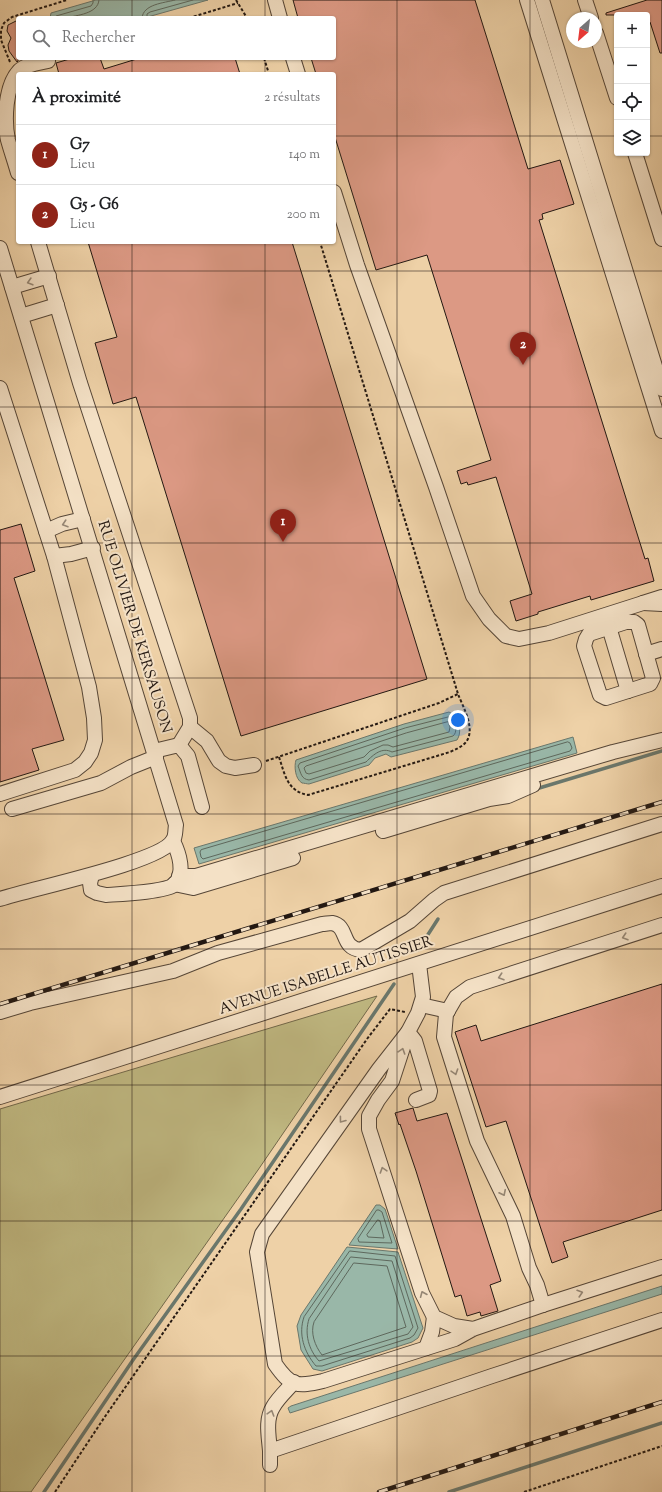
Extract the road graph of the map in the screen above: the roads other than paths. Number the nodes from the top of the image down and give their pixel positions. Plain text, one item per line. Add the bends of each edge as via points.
1 (275, 0) edge
2 (527, 0) edge
3 (542, 0) edge
4 (585, 0) edge
5 (589, 12) edge
6 (279, 16) edge
7 (601, 48) edge
8 (294, 60) edge
9 (48, 61) dead end
10 (19, 72) edge
11 (297, 72) edge
12 (16, 76) edge
13 (614, 89) edge
14 (635, 156) edge
15 (16, 166) edge
16 (336, 198) edge
17 (662, 238) edge
18 (39, 244) edge
19 (0, 248) edge
20 (49, 276) junction
21 (12, 287) junction
22 (57, 305) junction
23 (21, 316) junction
24 (659, 368) edge
25 (0, 388) edge
26 (662, 390) edge
27 (662, 431) edge
28 (84, 519) junction
29 (46, 531) junction
30 (93, 548) junction
31 (54, 556) junction
32 (662, 597) edge
33 (643, 603) junction
34 (662, 604) edge
35 (609, 627) junction
36 (662, 649) edge
37 (646, 654) junction
38 (628, 691) junction
39 (190, 727) junction
40 (662, 740) edge
41 (179, 745) junction
42 (155, 754) junction
43 (254, 765) road end
44 (0, 794) edge
45 (202, 807) dead end
46 (12, 809) dead end
47 (662, 824) edge
48 (173, 841) junction
49 (92, 875) junction
50 (176, 880) junction
51 (662, 886) edge
52 (0, 899) edge
53 (662, 925) edge
54 (419, 964) junction
55 (419, 1009) junction
56 (448, 1011) junction
57 (0, 1012) edge
58 (408, 1032) junction
59 (0, 1097) edge
60 (416, 1100) dead end
61 (662, 1267) edge
62 (543, 1305) junction
63 (434, 1317) junction
64 (662, 1320) edge
65 (473, 1329) junction
66 (426, 1348) junction
67 (294, 1382) junction

1 - 6 street
2 - 27 street
3 - 24 street
4 - 5 street
7 - 13 street
8 - 11 street
9 - 10 street via 28,66
12 - 15 street via 8,92 6,113 8,139
14 - 17 street
16 - 33 street via 473,596 489,619 506,636 519,639 549,633
18 - 20 street
19 - 21 street, RUE OLIVIER DE KERSAUSON
20 -> 21 street
20 - 22 street
21 - 23 street, RUE OLIVIER DE KERSAUSON
22 - 23 street
22 - 39 street via 80,383 190,718
23 - 28 street, RUE OLIVIER DE KERSAUSON
24 - 26 street
25 - 29 street
28 -> 29 street
28 - 30 street, RUE OLIVIER DE KERSAUSON
29 - 31 street
30 - 31 street
30 - 42 street, RUE OLIVIER DE KERSAUSON
31 - 44 street via 89,687 95,740 91,753 75,770
32 - 33 street
33 - 34 street
35 - 37 street via 634,622 638,625
35 - 38 street
35 - 38 street via 589,634 584,646 600,695 606,698
36 - 37 street
37 - 38 street via 653,678 650,684
39 - 41 street
39 - 43 street via 207,741 219,761 226,766 235,768
40 - 50 street via 613,752 594,766 527,786 508,796 489,799 193,888
41 - 42 street
41 - 45 street via 188,756
42 - 46 street via 101,783
42 - 48 street, RUE OLIVIER DE KERSAUSON via 176,825
47 - 57 street via 444,893 410,921 362,950 348,946 344,933 338,926 322,924 218,953 173,971
48 - 49 street via 161,852
48 - 50 street via 181,869
49 - 50 street via 91,890 106,895 163,889
49 - 52 street
51 - 54 street, AVENUE ISABELLE AUTISSIER
53 -> 56 street via 470,987 456,997
54 - 55 street via 423,997
54 - 59 street, AVENUE ISABELLE AUTISSIER
55 - 56 street
55 - 58 street
56 -> 62 street via 444,1037 477,1141 513,1216
58 - 60 street via 414,1041 430,1091 429,1095
63 -> 58 street via 422,1293 369,1129 369,1116 392,1081
58 -> 67 street via 379,1068 262,1234 257,1252 275,1364 285,1379
62 -> 61 street
62 - 65 street
63 - 65 street via 454,1326
63 - 66 street
64 -> 67 street via 492,1376 270,1458 269,1416 273,1406
65 - 66 street via 455,1339
66 - 67 street via 323,1381 302,1386

